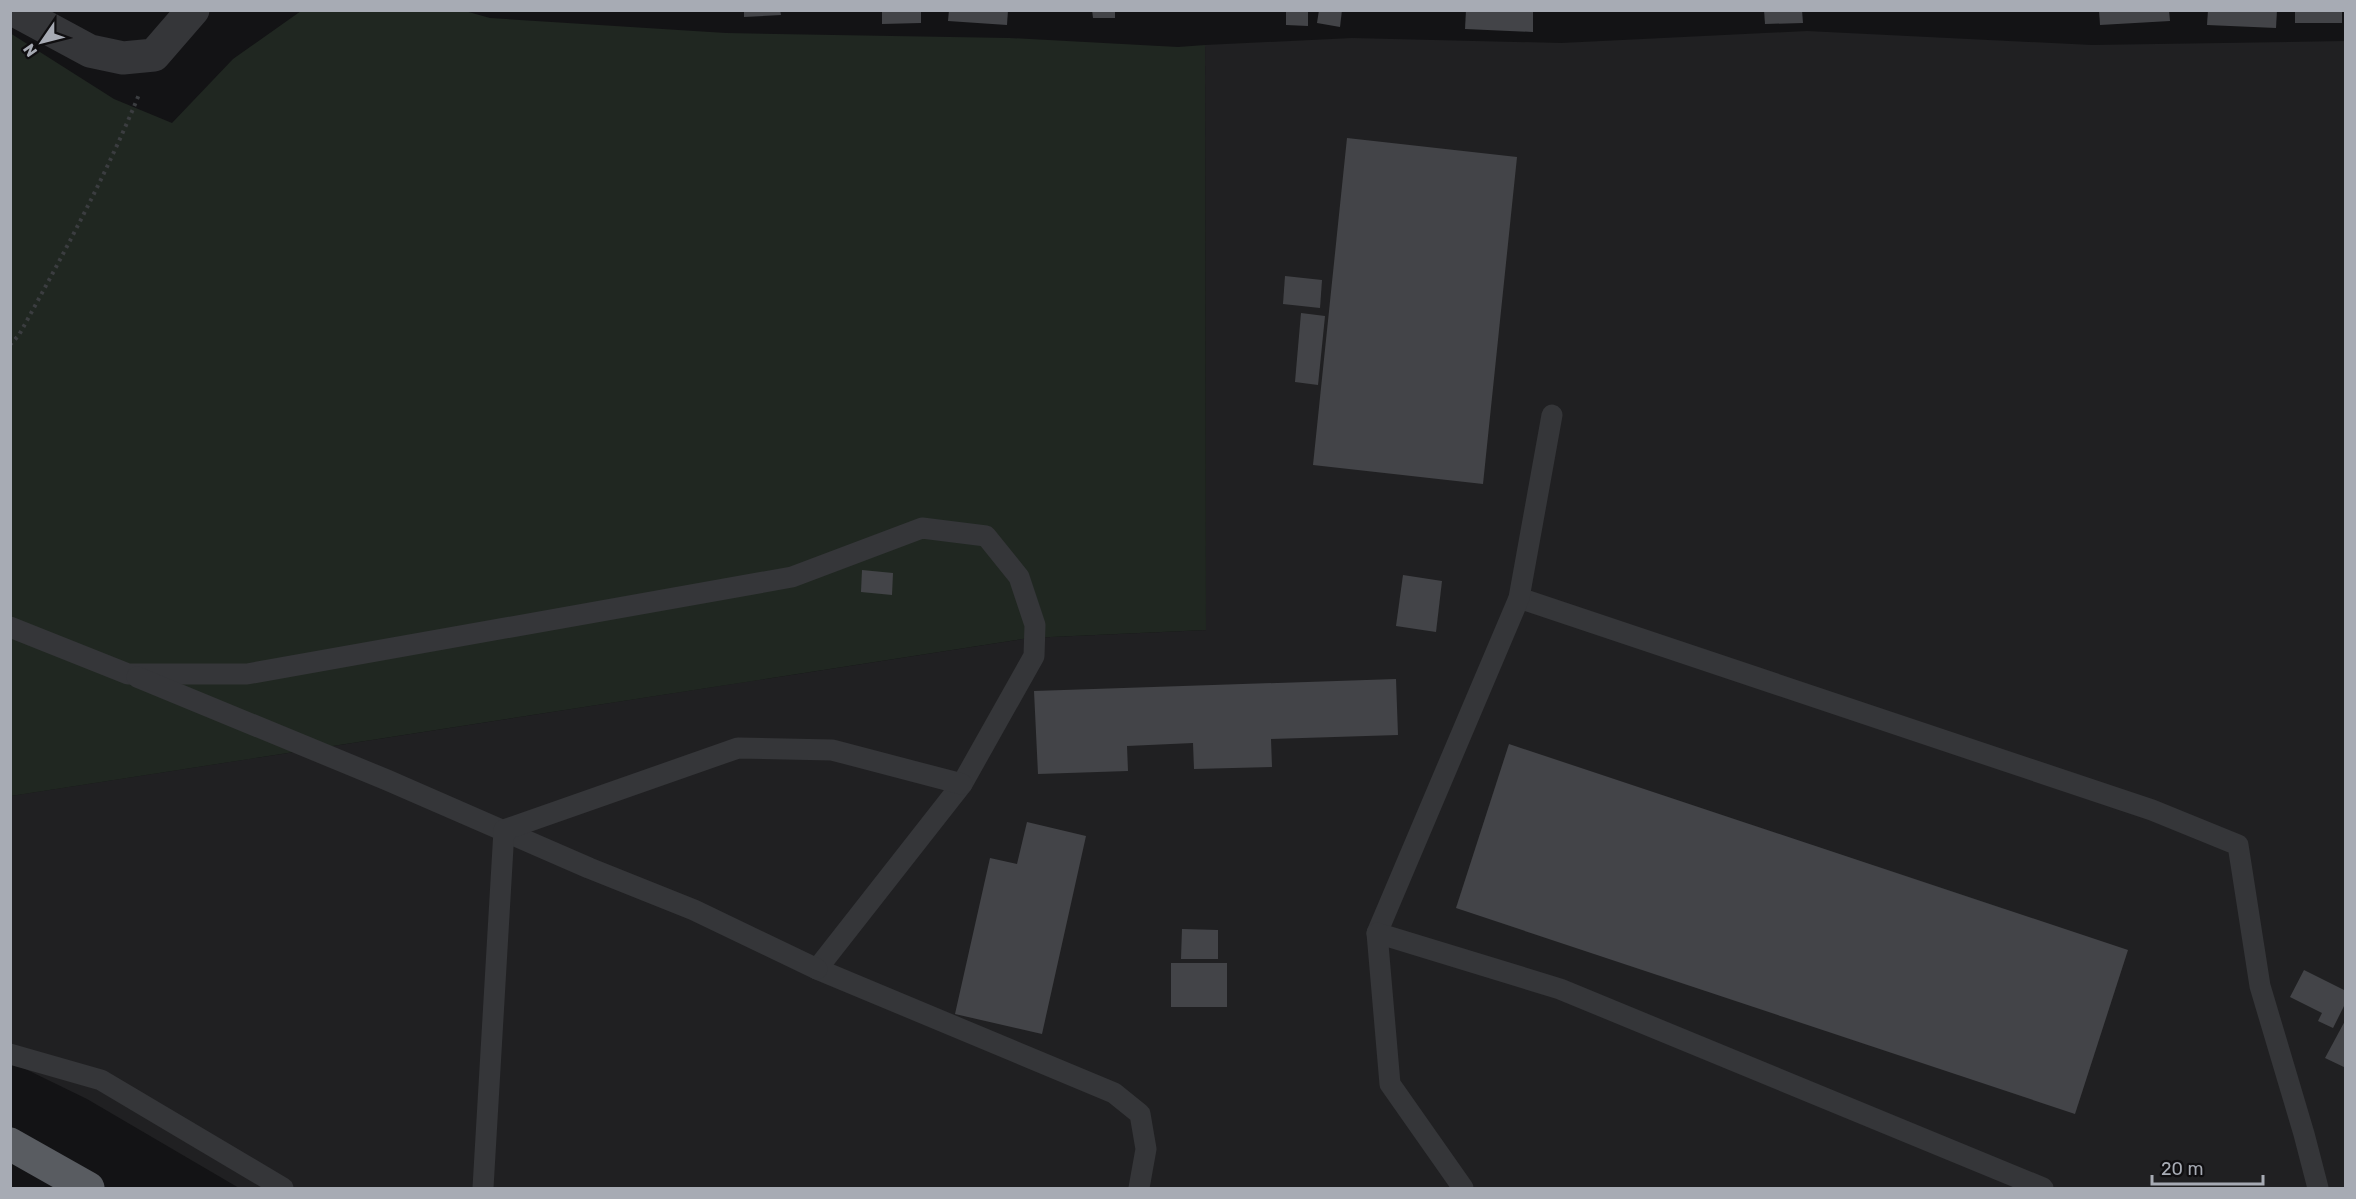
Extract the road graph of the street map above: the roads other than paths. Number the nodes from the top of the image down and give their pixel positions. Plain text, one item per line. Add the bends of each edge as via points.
1 (14, 10) edge
2 (193, 10) edge
3 (1552, 415) dead end
4 (1519, 598) junction
5 (10, 627) edge
6 (128, 674) junction
7 (962, 784) junction
8 (504, 830) junction
9 (1377, 933) junction
10 (817, 969) junction
11 (10, 1054) edge
12 (14, 1147) edge
13 (88, 1188) edge
14 (283, 1188) edge
15 (483, 1188) edge
16 (1140, 1188) edge
17 (1463, 1188) edge
18 (2043, 1188) edge
19 (2318, 1188) edge

1 - 2 street via 90,51 123,58 154,55
3 - 4 lane
4 - 9 lane
4 - 19 lane via 2152,810 2238,845 2260,986
5 - 6 lane
6 - 7 lane via 247,674 792,577 922,528 933,529 986,536 1019,578 1035,625 1034,656
6 - 8 lane
7 - 8 lane via 832,750 738,748
7 - 10 lane
8 - 10 lane via 694,910
8 - 15 lane
9 - 17 lane via 1390,1084
9 - 18 lane via 1560,989
10 - 16 lane via 1114,1093 1140,1114 1146,1149
11 - 14 lane via 101,1080
12 - 13 highway

